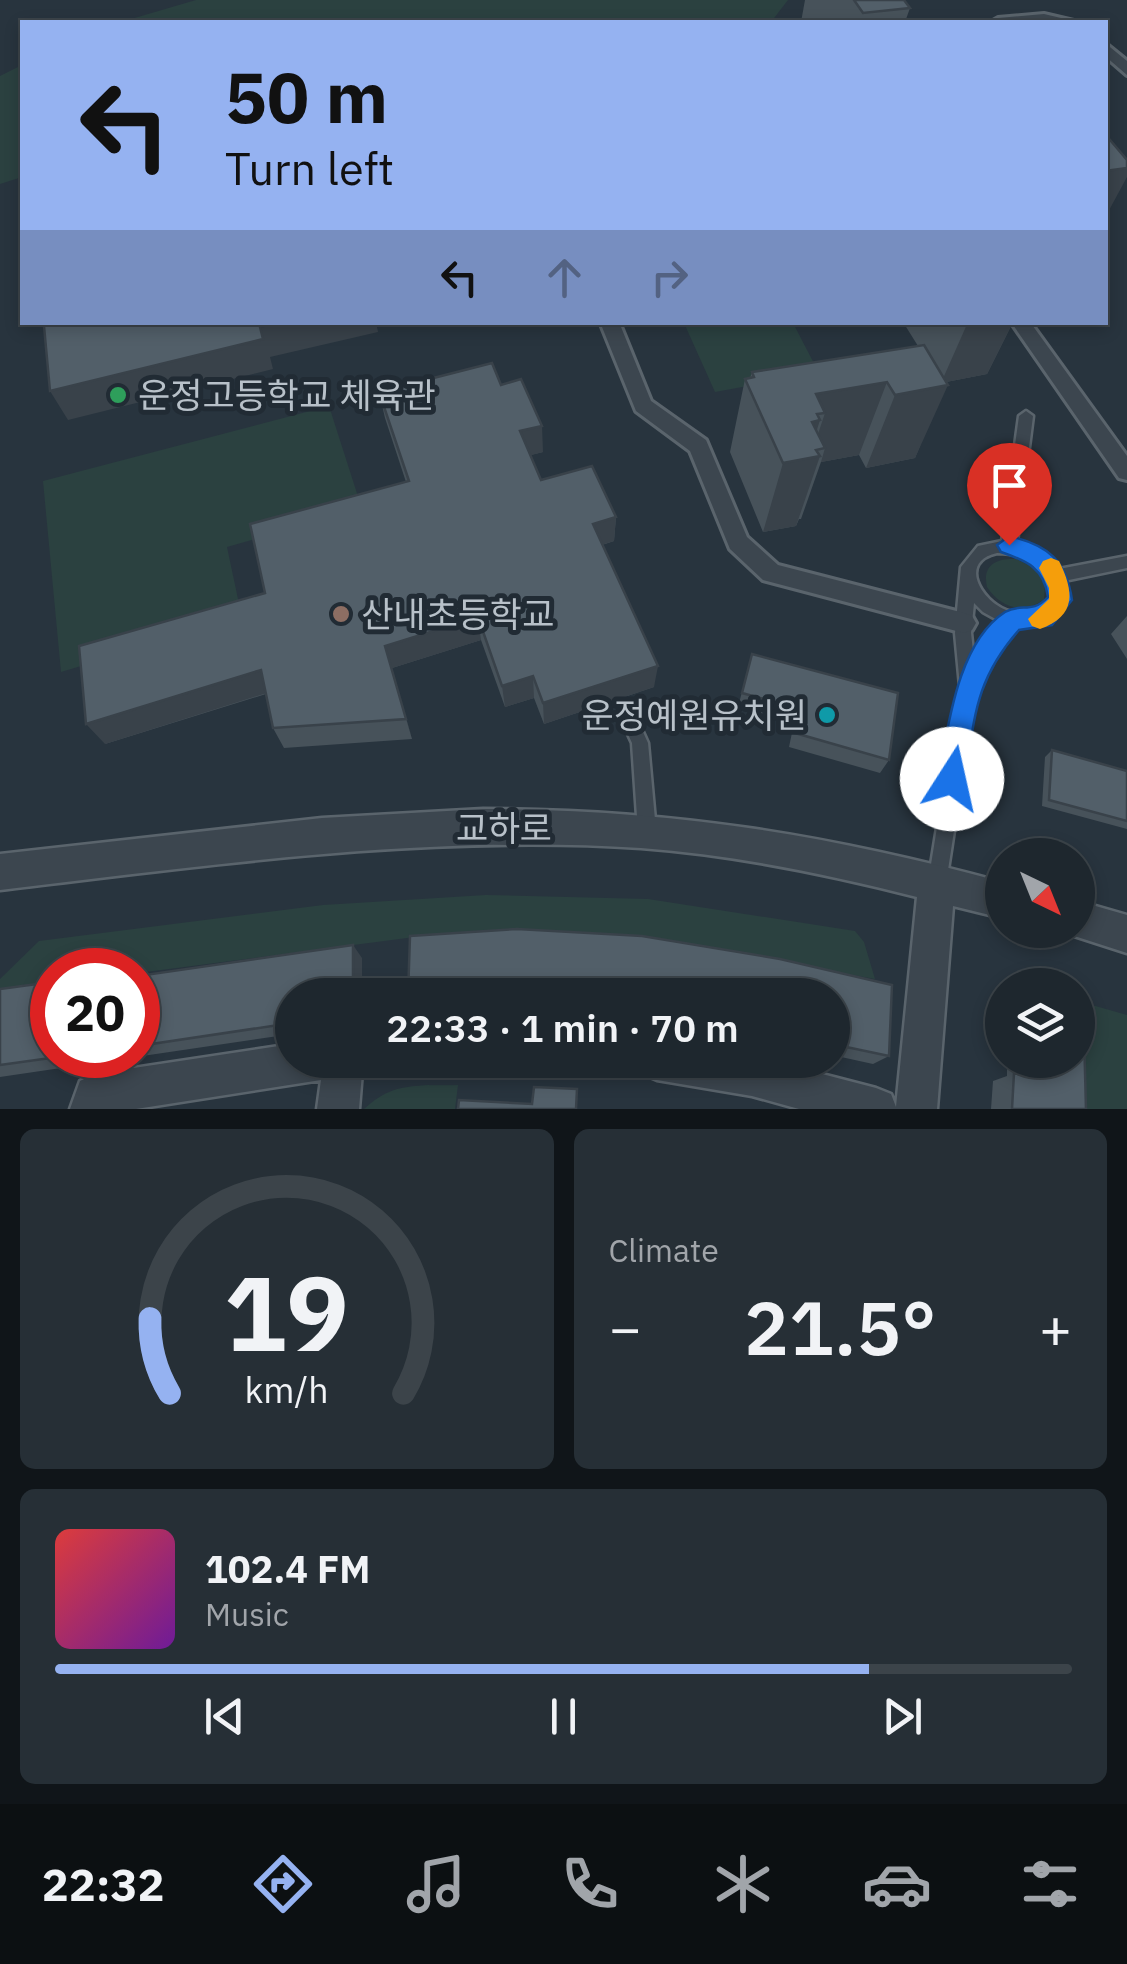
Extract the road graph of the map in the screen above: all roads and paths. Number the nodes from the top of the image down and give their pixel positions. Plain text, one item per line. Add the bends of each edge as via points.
1 (1021, 20) edge
2 (1058, 20) edge
3 (1108, 51) edge
4 (1127, 70) edge
5 (610, 325) edge
6 (1022, 325) edge
7 (1026, 416) dead end
8 (1127, 472) edge
9 (1009, 545) junction
10 (1127, 562) edge
11 (1057, 576) junction
12 (968, 580) junction
13 (1013, 620) junction
14 (964, 623) junction
15 (968, 686) junction
16 (628, 717) dead end
17 (647, 831) junction
18 (0, 872) edge
19 (937, 883) junction
20 (985, 896) edge
21 (1095, 925) edge
22 (1127, 934) edge
23 (275, 1067) edge
24 (341, 1078) edge
25 (760, 1078) edge
26 (92, 1109) edge
27 (338, 1109) edge
28 (876, 1109) edge
29 (916, 1109) edge

1 - 2 street
3 - 4 street
5 - 14 street via 643,406 699,446 738,543 752,560 771,572
6 - 8 street
7 - 9 lane
9 - 11 lane via 1037,555
9 - 12 lane via 974,557
10 - 11 lane
11 - 13 lane via 1060,600 1054,610
12 - 13 lane via 984,604
12 - 14 lane
13 - 15 lane
14 - 15 lane
15 - 19 lane
16 - 17 lane via 640,743
17 - 18 street, 교하로 via 374,830
17 - 19 street, 교하로
19 - 20 street, 교하로
19 - 29 street
21 - 22 street
23 - 26 street via 94,1096
24 - 27 street
25 - 28 street

